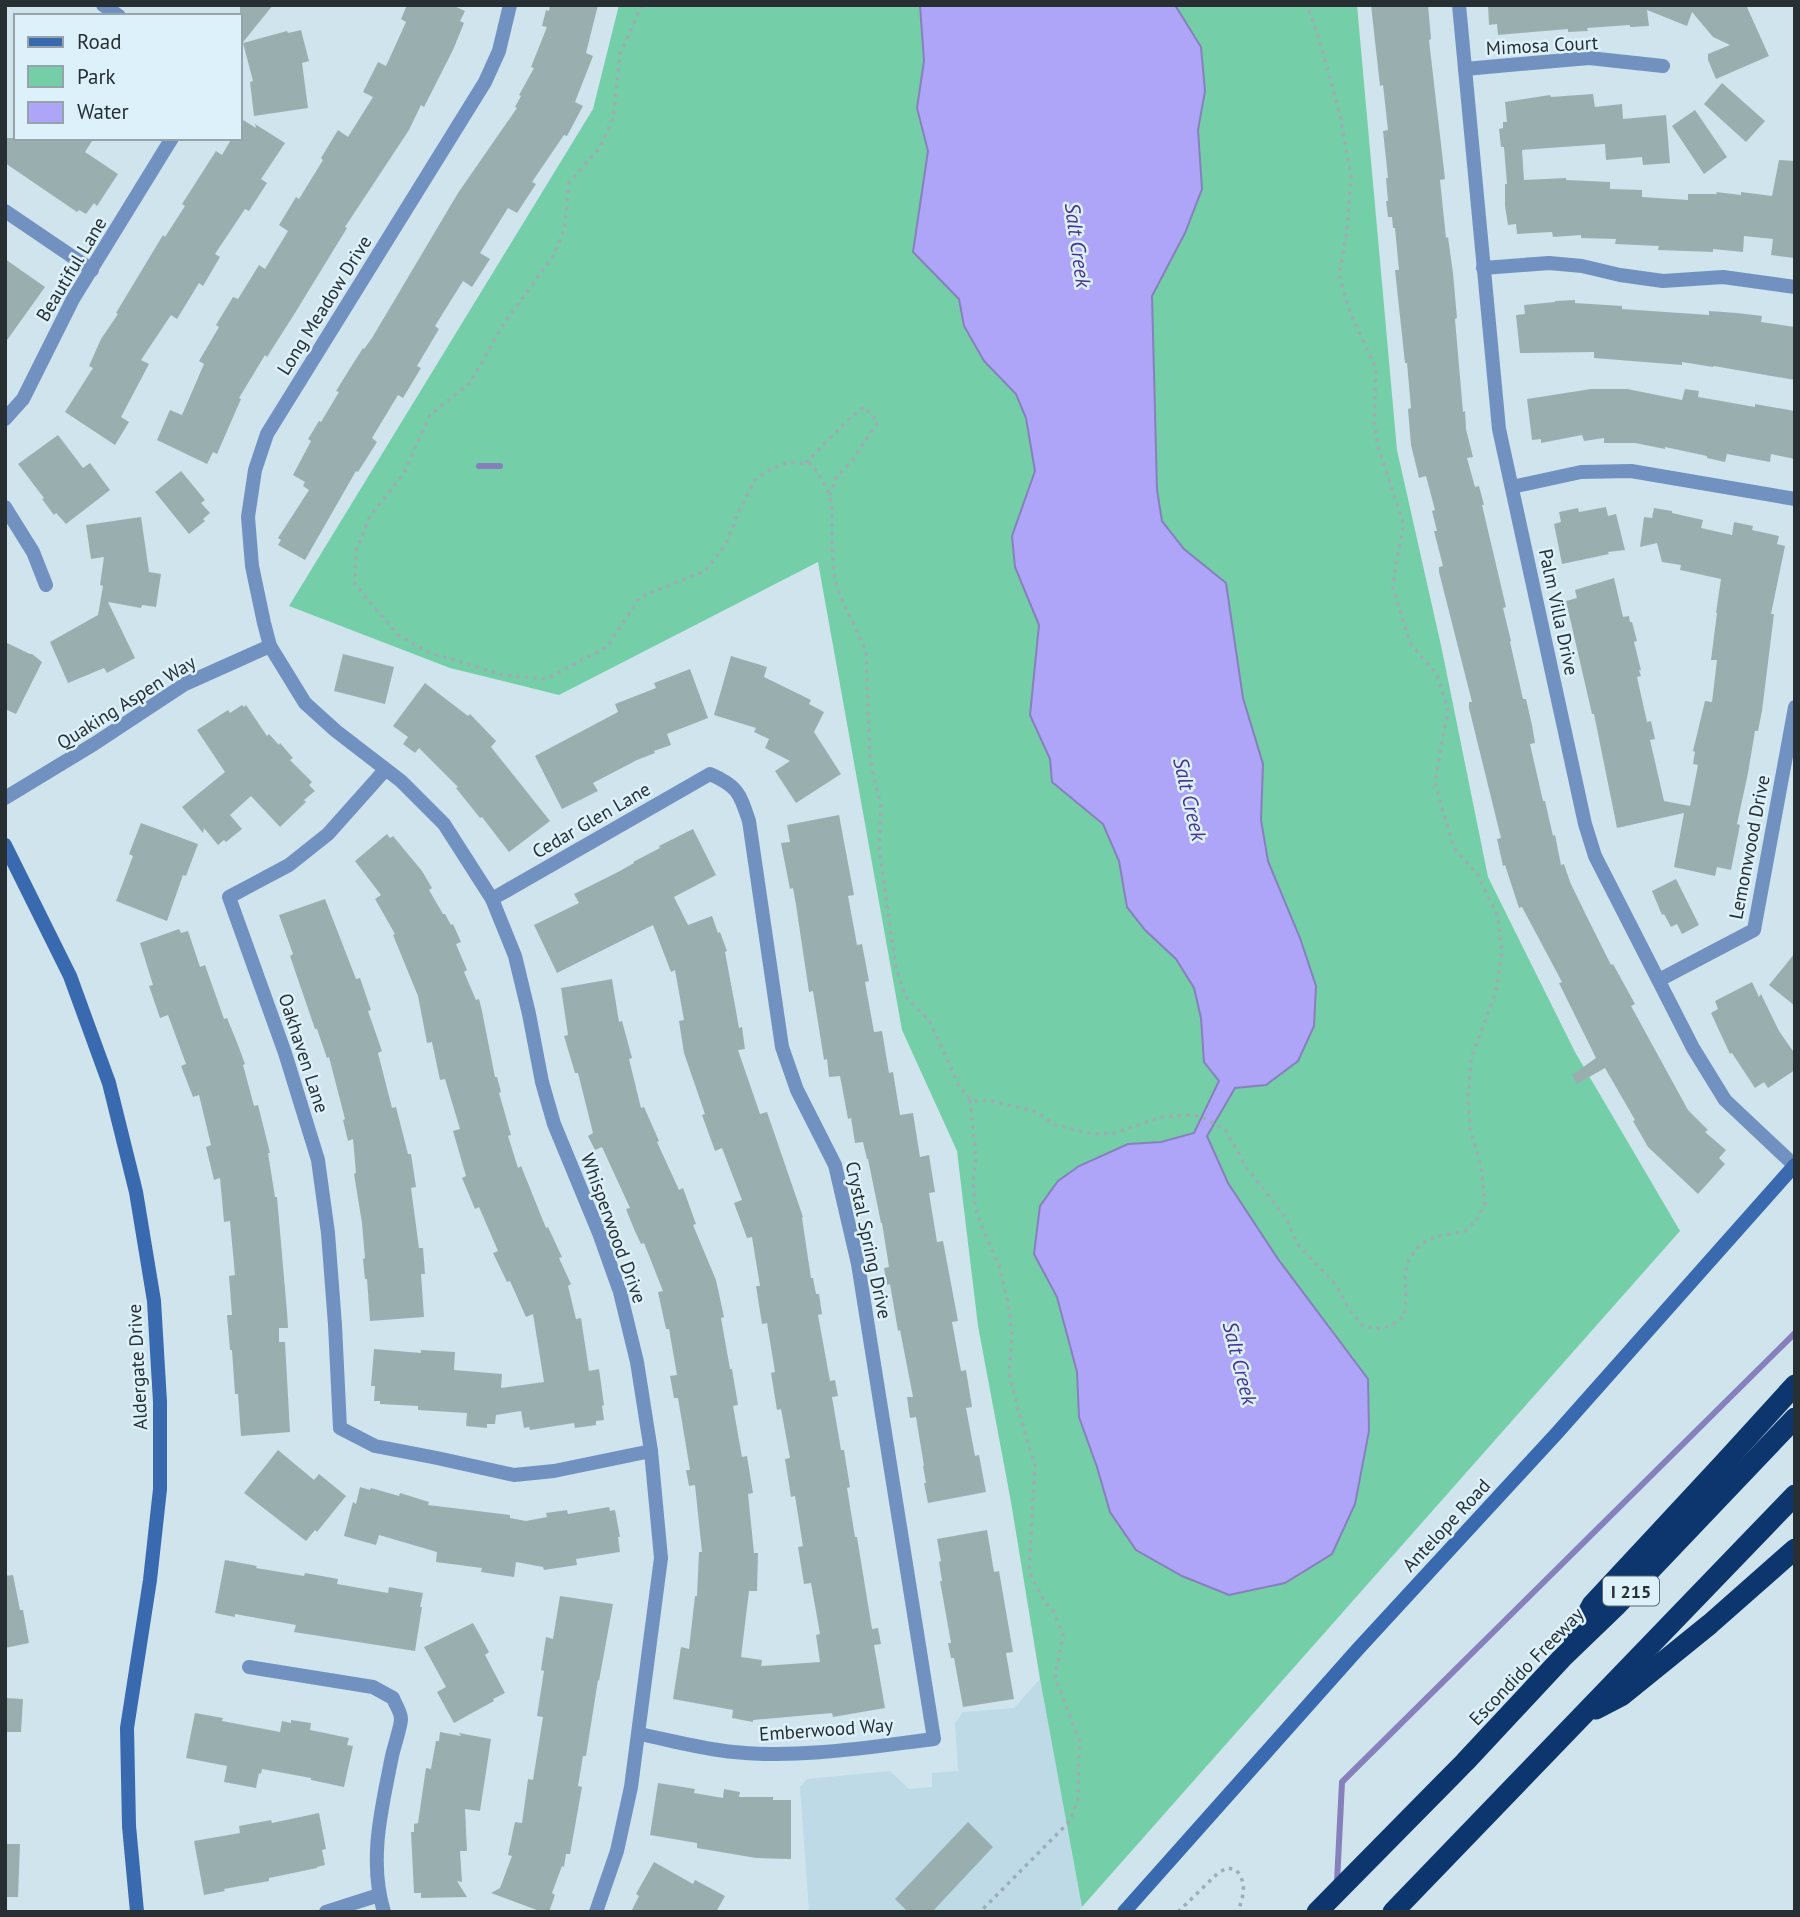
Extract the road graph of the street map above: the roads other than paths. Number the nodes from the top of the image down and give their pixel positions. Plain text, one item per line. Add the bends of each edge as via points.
1 (510, 5) edge
2 (1459, 5) edge
3 (1663, 66) dead end
4 (1465, 69) junction
5 (171, 140) edge
6 (5, 211) edge
7 (1483, 268) junction
8 (92, 270) junction
9 (1795, 287) edge
10 (5, 419) edge
11 (1512, 486) junction
12 (1795, 499) edge
13 (5, 507) edge
14 (46, 585) dead end
15 (270, 646) junction
16 (1794, 717) edge
17 (385, 771) junction
18 (710, 774) joint
19 (5, 798) edge
20 (5, 845) edge
21 (492, 899) junction
22 (1659, 980) junction
23 (1795, 1165) edge
24 (1795, 1385) edge
25 (1795, 1418) edge
26 (652, 1451) junction
27 (1795, 1495) edge
28 (1795, 1549) edge
29 (1563, 1658) junction
30 (249, 1667) dead end
31 (1581, 1716) junction
32 (639, 1734) junction
33 (934, 1739) joint
34 (379, 1895) junction
35 (137, 1912) edge
36 (326, 1912) edge
37 (384, 1912) edge
38 (596, 1912) edge
39 (1124, 1912) edge
40 (1317, 1912) edge
41 (1394, 1912) edge

1 - 15 street, Long Meadow Drive via 499,51 485,82 267,434 255,470 248,517 252,566
2 - 4 street, Palm Villa Drive
3 - 4 street, Mimosa Court via 1589,58
4 - 7 street, Palm Villa Drive
5 - 8 street, Beautiful Lane
6 - 8 street
7 - 9 street via 1549,263 1663,281 1723,277
7 - 11 street, Palm Villa Drive via 1499,429
8 - 10 street, Beautiful Lane via 23,399
11 - 12 street via 1581,472 1631,471
11 - 22 street, Palm Villa Drive via 1585,824 1595,856
13 - 14 street via 33,552
15 - 17 street, Whisperwood Drive via 305,702
15 - 19 street, Quaking Aspen Way via 184,684
16 - 22 street, Lemonwood Drive via 1754,930
17 - 21 street, Whisperwood Drive via 444,824
17 - 26 street, Oakhaven Lane via 328,834 289,865 229,897 318,1160 328,1233 340,1428 375,1446 514,1475
18 - 21 street, Cedar Glen Lane
18 - 33 street, Crystal Spring Drive via 741,796 749,821 782,1047 797,1090 835,1165 858,1264
20 - 35 street, Aldergate Drive via 70,976 109,1083 136,1192 154,1301 160,1489 127,1728
21 - 26 street, Whisperwood Drive via 515,956 554,1125 620,1292
22 - 23 street, Palm Villa Drive via 1725,1100
23 - 39 street, Antelope Road
24 - 29 highway via 1592,1605
25 - 29 highway, Escondido Freeway / I 215
26 - 32 street, Whisperwood Drive via 661,1558
27 - 31 highway, I 215
28 - 31 highway via 1621,1696
29 - 40 highway, Escondido Freeway / I 215
30 - 34 street via 373,1687 393,1698 401,1718 378,1830
31 - 41 highway, I 215
32 - 33 street, Emberwood Way via 733,1752 777,1754
32 - 38 street, Whisperwood Drive via 617,1851
34 - 36 street
34 - 37 street

